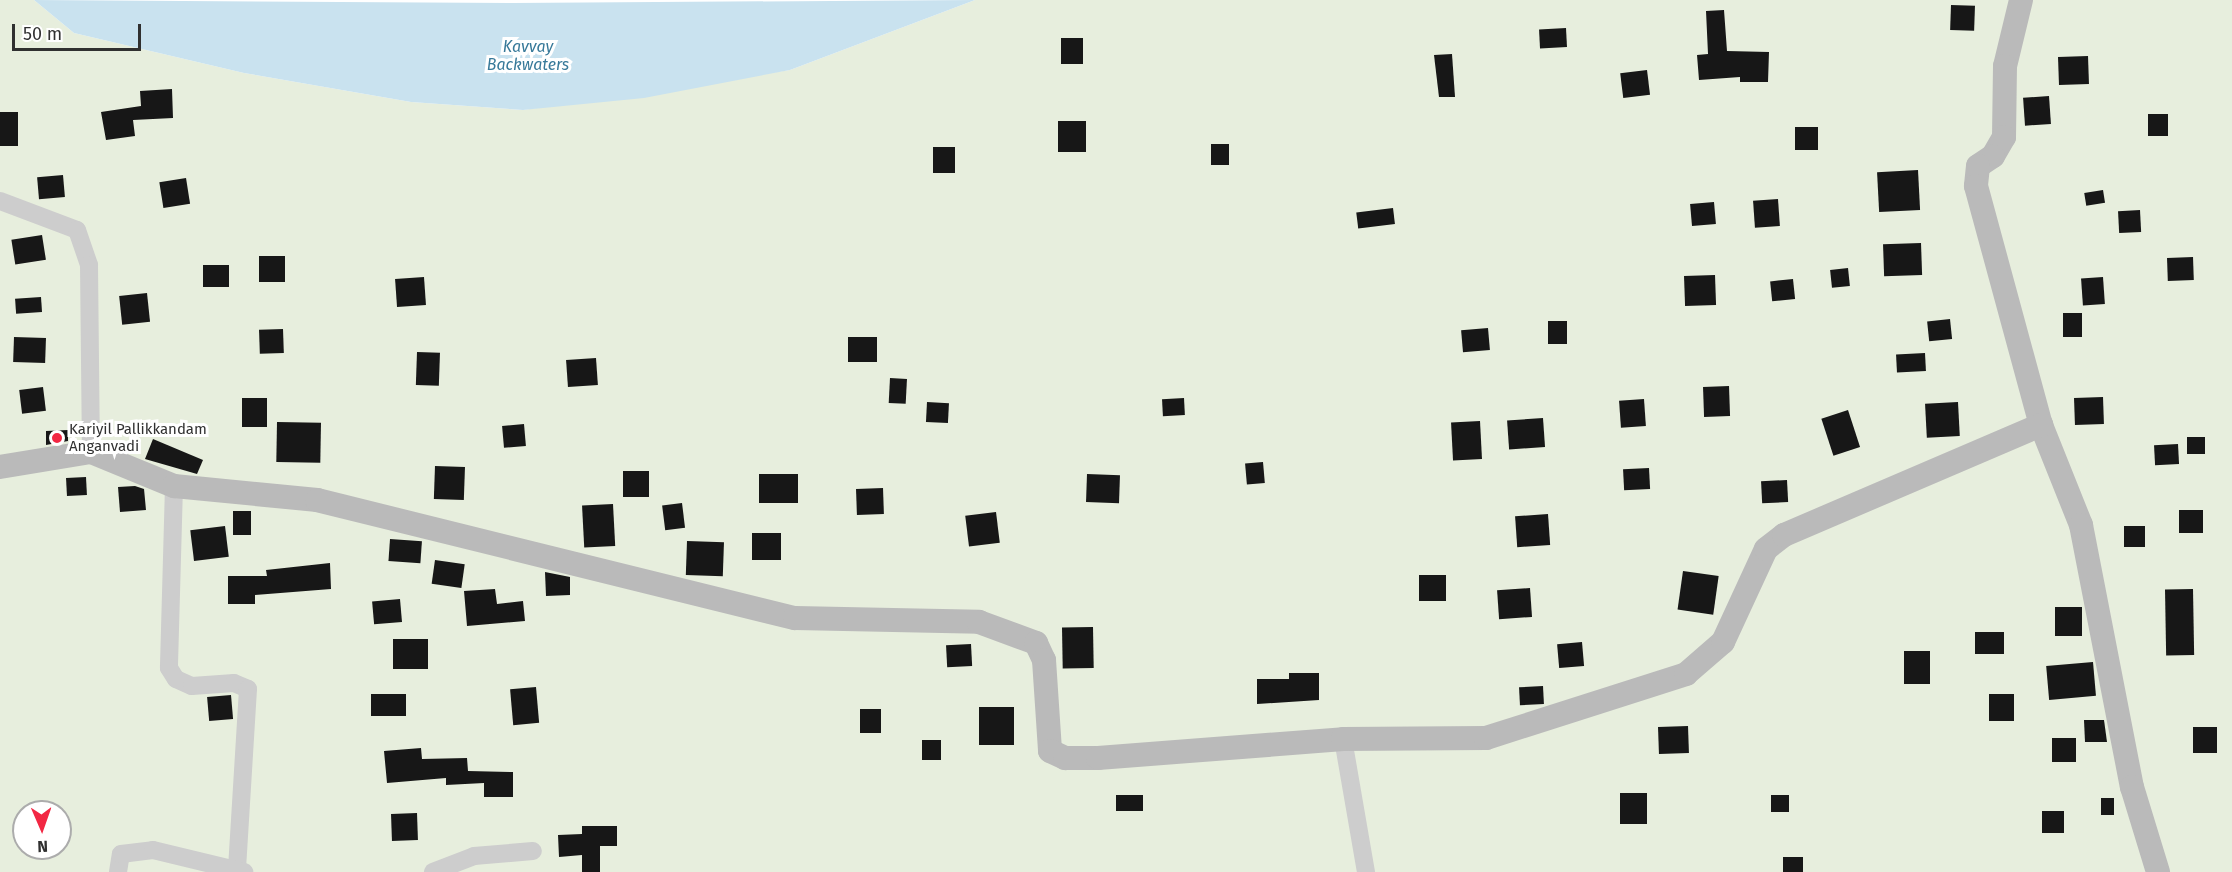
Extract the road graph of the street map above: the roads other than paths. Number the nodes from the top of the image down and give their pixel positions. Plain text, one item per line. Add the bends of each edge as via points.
1 (2021, 0) edge
2 (0, 201) edge
3 (2041, 425) junction
4 (91, 452) junction
5 (0, 467) edge
6 (174, 486) junction
7 (1343, 739) junction
8 (533, 851) dead end
9 (240, 871) edge
10 (118, 872) edge
11 (433, 872) edge
12 (1366, 872) edge
13 (2158, 872) edge

1 - 3 street via 2005,66 2004,137 1993,156 1978,166 1976,186
2 - 4 street via 77,230 89,265
3 - 7 street via 1784,535 1766,549 1723,642 1686,674 1486,738
3 - 13 street via 2081,525 2132,787
4 - 5 street
4 - 6 street
6 - 7 street via 317,500 795,618 978,622 1023,634 1036,642 1044,660 1050,751 1065,758
6 - 9 street via 169,668 176,679 192,686 234,683 248,689
7 - 12 street
8 - 11 street via 474,856
9 - 10 street via 153,850 121,854

